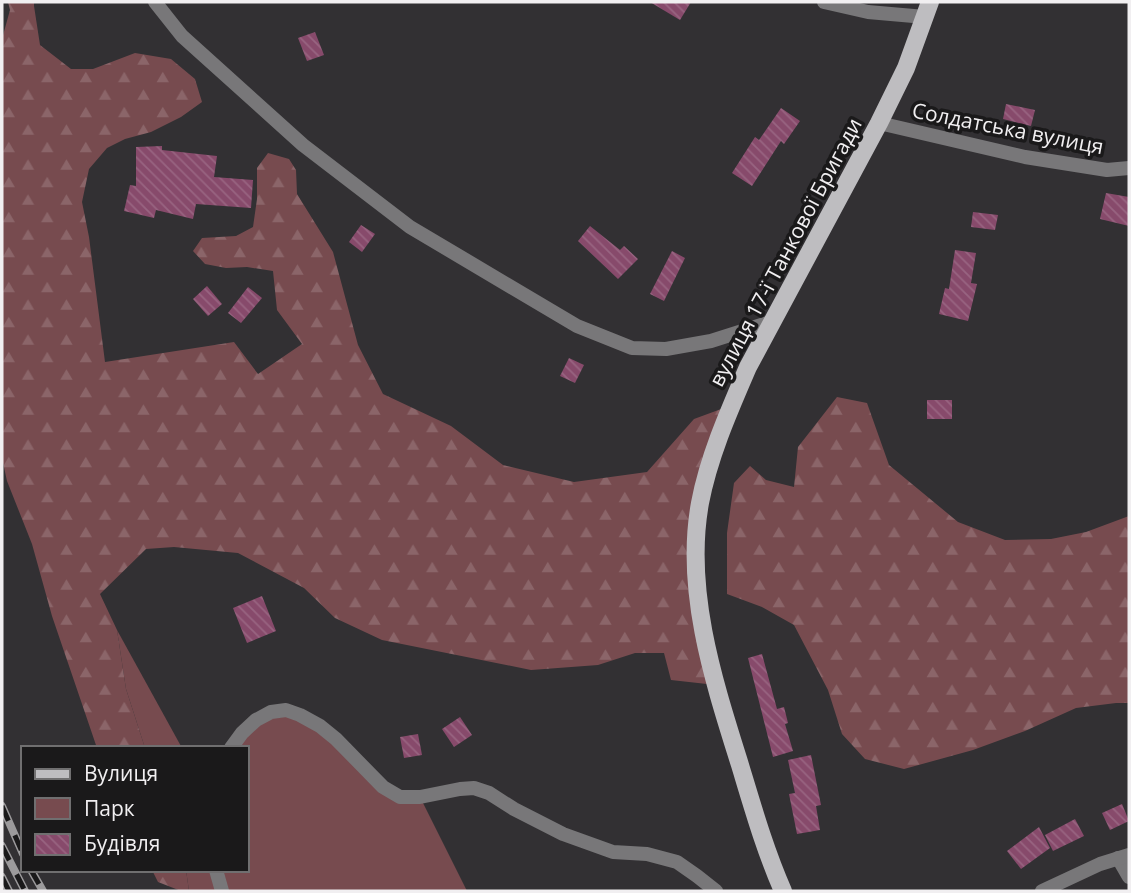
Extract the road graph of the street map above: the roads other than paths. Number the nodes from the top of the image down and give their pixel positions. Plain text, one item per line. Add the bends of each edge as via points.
1 (155, 2) edge
2 (824, 2) edge
3 (928, 9) edge
4 (879, 123) junction
5 (1129, 169) edge
6 (771, 322) junction
7 (232, 746) edge
8 (1124, 856) edge
9 (217, 872) edge
10 (1129, 877) edge
11 (222, 891) edge
12 (716, 891) edge
13 (783, 891) edge
14 (1042, 891) edge

1 - 6 street via 182,36 303,145 410,228 577,326 632,348 666,349
2 - 3 street via 868,12
3 - 4 main road, вулиця 17-ї Танкової Бригади
4 - 5 street, Солдатська вулиця via 1025,157 1107,170
4 - 6 main road, вулиця 17-ї Танкової Бригади
6 - 13 main road, вулиця 17-ї Танкової Бригади via 707,472 696,539 696,574 716,685 769,860
7 - 12 street via 256,720 286,710 320,726 383,787 400,797 474,788 562,834 613,852 647,853 677,862
8 - 10 street
8 - 14 street
9 - 11 street

